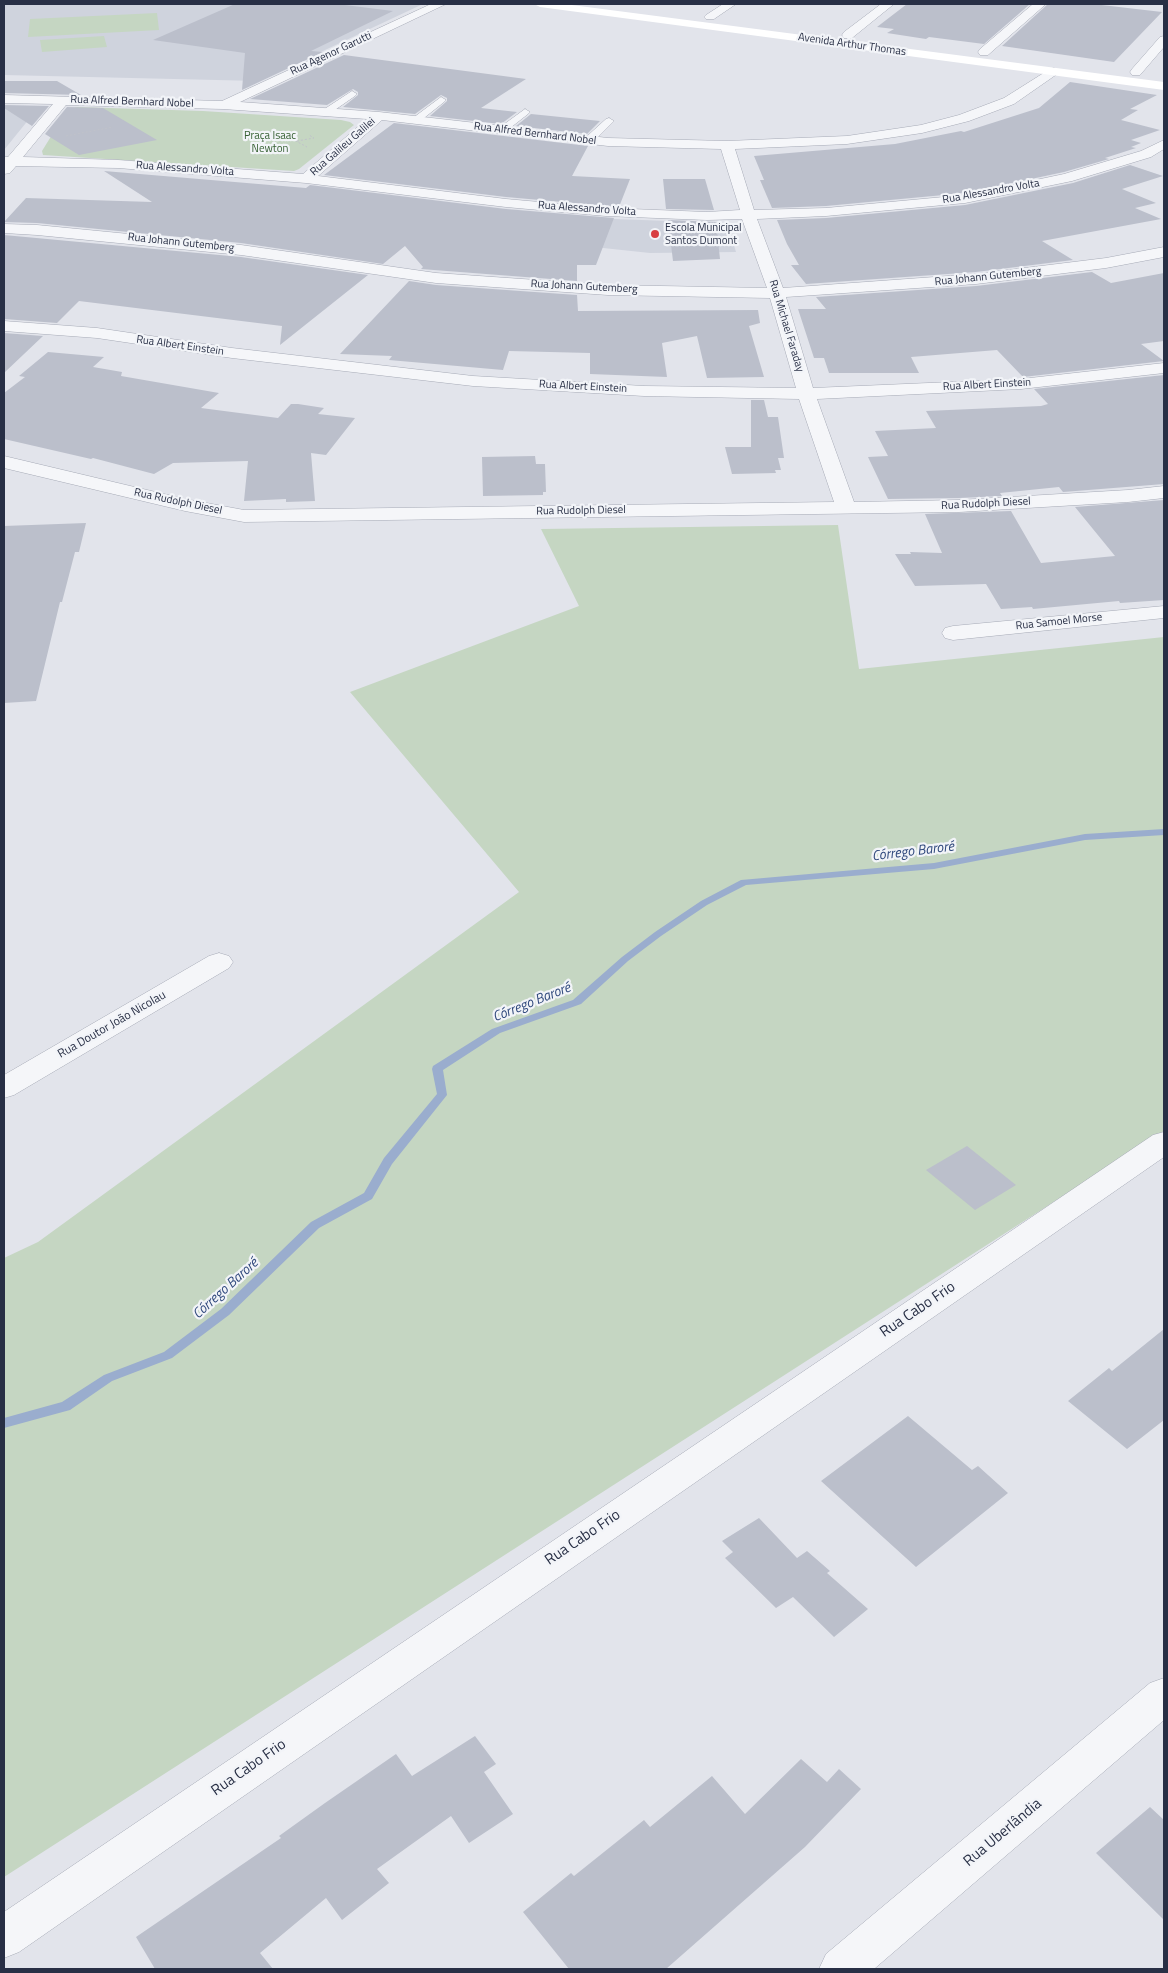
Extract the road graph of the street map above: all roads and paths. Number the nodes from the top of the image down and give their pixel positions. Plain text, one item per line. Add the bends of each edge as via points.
1 (440, 4) edge
2 (540, 4) edge
3 (610, 4) edge
4 (730, 4) edge
5 (888, 4) edge
6 (1040, 4) edge
7 (710, 17) junction
8 (848, 35) junction
9 (1164, 40) edge
10 (907, 42) junction
11 (897, 51) junction
12 (984, 52) junction
13 (1054, 72) junction
14 (1136, 72) junction
15 (1164, 76) edge
16 (1164, 86) edge
17 (352, 94) dead end
18 (4, 99) edge
19 (63, 100) junction
20 (441, 100) dead end
21 (223, 105) junction
22 (326, 112) junction
23 (525, 112) dead end
24 (379, 116) junction
25 (416, 120) junction
26 (609, 122) dead end
27 (502, 130) junction
28 (309, 135) dead end
29 (297, 141) dead end
30 (588, 141) junction
31 (1164, 144) edge
32 (727, 145) junction
33 (7, 165) edge
34 (306, 179) junction
35 (748, 214) junction
36 (4, 229) edge
37 (1164, 252) edge
38 (776, 293) junction
39 (4, 326) edge
40 (1164, 368) edge
41 (806, 394) junction
42 (4, 462) edge
43 (1164, 492) edge
44 (846, 507) junction
45 (1164, 612) edge
46 (953, 633) dead end
47 (219, 962) dead end
48 (4, 1088) edge
49 (1164, 1142) edge
50 (1164, 1696) edge
51 (4, 1937) edge
52 (841, 1969) edge

1 - 21 street, Rua Agenor Garutti
2 - 11 main road, Avenida Arthur Thomas
3 - 7 main road, Avenida Arthur Thomas
4 - 7 street
5 - 8 street
6 - 12 street
7 - 8 main road, Avenida Arthur Thomas
8 - 10 main road, Avenida Arthur Thomas
9 - 14 street
10 - 11 main road
10 - 12 main road, Avenida Arthur Thomas
11 - 13 main road, Avenida Arthur Thomas
12 - 14 main road, Avenida Arthur Thomas
13 - 16 main road, Avenida Arthur Thomas
13 - 32 street, Rua Alfred Bernhard Nobel via 1009,101 922,129 839,140
14 - 15 main road, Avenida Arthur Thomas
17 - 22 lane
18 - 19 street, Rua Alfred Bernhard Nobel
19 - 21 street, Rua Alfred Bernhard Nobel
19 - 33 street
20 - 25 lane
21 - 22 street, Rua Alfred Bernhard Nobel
22 - 24 street, Rua Alfred Bernhard Nobel
23 - 27 lane
24 - 25 street, Rua Alfred Bernhard Nobel
24 - 34 street, Rua Galileu Galilei
25 - 27 street, Rua Alfred Bernhard Nobel
26 - 30 lane
27 - 30 street, Rua Alfred Bernhard Nobel
28 - 29 path via 314,138
30 - 32 street, Rua Alfred Bernhard Nobel
31 - 35 street, Rua Alessandro Volta via 1146,154 1067,178 965,199 826,212
32 - 35 street, Rua Michael Faraday
33 - 34 street, Rua Alessandro Volta via 162,167
34 - 35 street, Rua Alessandro Volta via 606,212 707,216
35 - 38 street, Rua Michael Faraday
36 - 38 street, Rua Johann Gutemberg via 46,230 241,250 436,278 608,290
37 - 38 street, Rua Johann Gutemberg via 1106,263 976,279
38 - 41 street, Rua Michael Faraday
39 - 41 street, Rua Albert Einstein via 97,333 474,382 644,391
40 - 41 street, Rua Albert Einstein via 1021,384
41 - 44 street, Rua Michael Faraday
42 - 44 street, Rua Rudolph Diesel via 244,516
43 - 44 street, Rua Rudolph Diesel via 959,506
45 - 46 street, Rua Samoel Morse
47 - 48 street, Rua Doutor João Nicolau
49 - 51 street, Rua Cabo Frio
50 - 52 street, Rua Uberlândia

